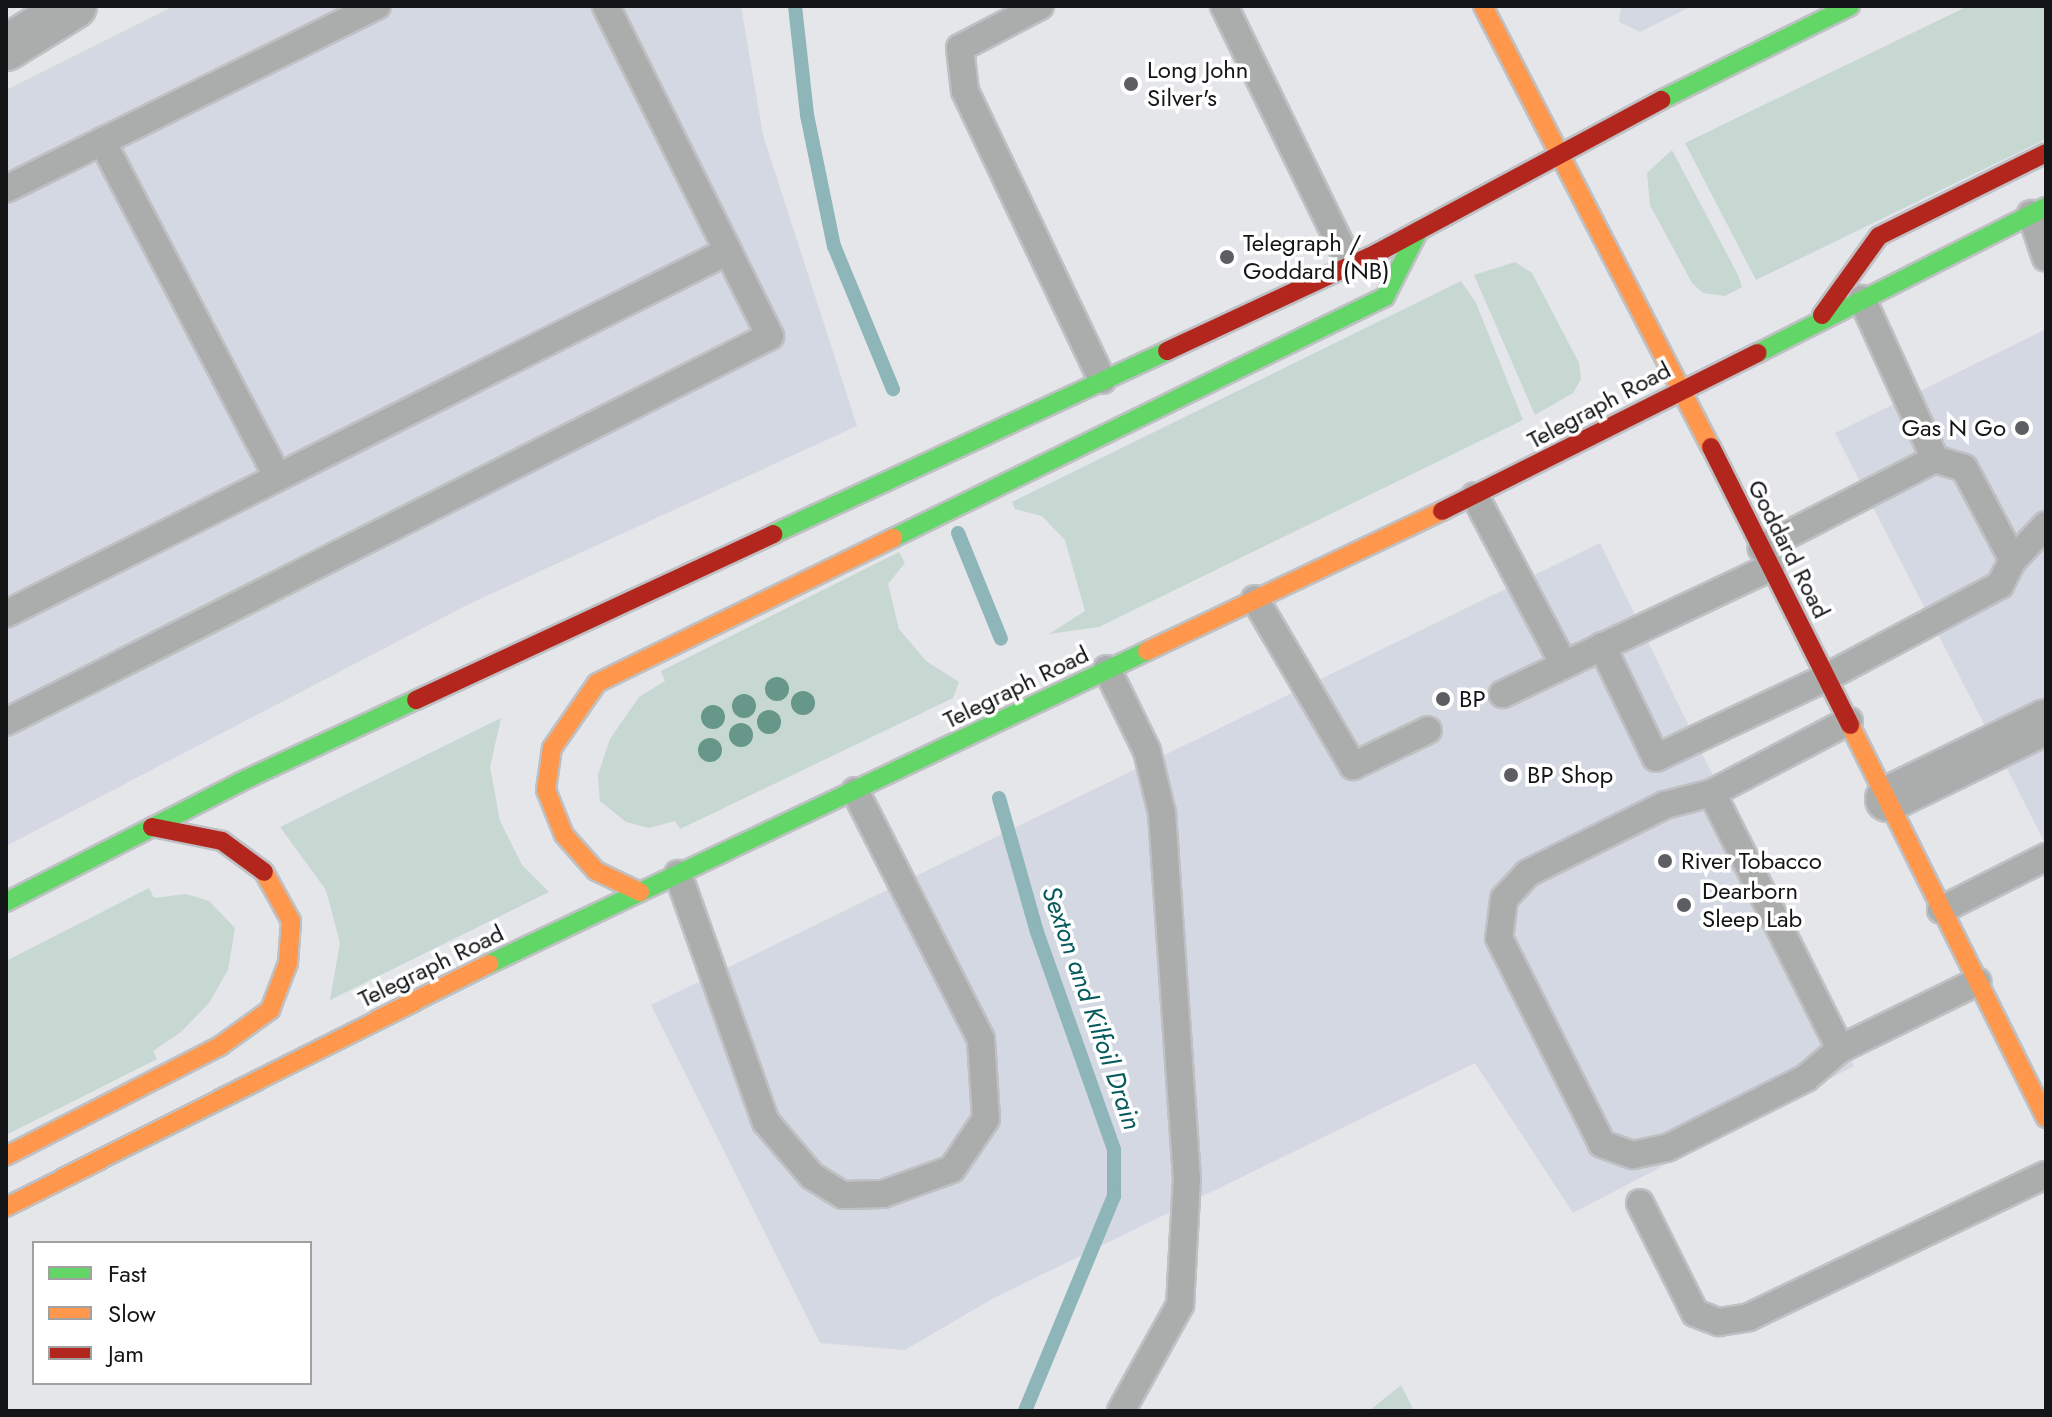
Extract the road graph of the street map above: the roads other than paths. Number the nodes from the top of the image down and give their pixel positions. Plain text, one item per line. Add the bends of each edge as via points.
1 (74, 6) edge
2 (377, 6) edge
3 (606, 6) edge
4 (1040, 6) edge
5 (1224, 6) edge
6 (1483, 6) edge
7 (1850, 6) edge
8 (6, 48) edge
9 (102, 141) junction
10 (2046, 153) edge
11 (1557, 156) junction
12 (6, 189) edge
13 (2039, 210) edge
14 (1419, 230) junction
15 (728, 251) junction
16 (2046, 258) edge
17 (1350, 264) junction
18 (1862, 299) junction
19 (1818, 320) junction
20 (1102, 380) junction
21 (1682, 389) junction
22 (1935, 459) junction
23 (278, 477) junction
24 (1475, 496) junction
25 (2046, 525) edge
26 (1767, 558) junction
27 (2013, 560) junction
28 (1255, 599) junction
29 (6, 614) edge
30 (1602, 646) junction
31 (1564, 665) junction
32 (1107, 669) junction
33 (1827, 677) junction
34 (1503, 694) dead end
35 (1849, 721) junction
36 (6, 722) edge
37 (2046, 722) edge
38 (1428, 730) dead end
39 (855, 791) junction
40 (1712, 793) junction
41 (1888, 799) junction
42 (152, 827) junction
43 (2046, 857) edge
44 (678, 874) junction
45 (640, 892) junction
46 (6, 901) edge
47 (1941, 910) junction
48 (1977, 982) junction
49 (1840, 1049) junction
50 (2043, 1103) edge
51 (6, 1156) edge
52 (2046, 1175) edge
53 (1640, 1203) dead end
54 (6, 1207) edge
55 (1121, 1411) edge

1 - 8 street
2 - 9 lane
3 - 15 lane
4 - 20 lane via 960,48 965,91
5 - 17 lane
6 - 11 main road, Goddard Road
7 - 11 main road
9 - 12 lane
9 - 23 lane
10 - 19 main road via 1879,236
11 - 14 main road
11 - 21 main road, Goddard Road
13 - 16 lane
13 - 18 main road, Telegraph Road
14 - 17 main road
14 - 45 main road via 1385,297 597,683 552,748 546,790 564,835 596,871
15 - 23 lane
15 - 36 lane via 770,336
17 - 20 main road
18 - 19 main road, Telegraph Road
18 - 22 lane
19 - 21 main road, Telegraph Road
20 - 42 main road
21 - 24 main road, Telegraph Road
21 - 26 main road, Goddard Road
22 - 26 lane
22 - 27 lane via 1964,468
23 - 29 lane
24 - 28 main road, Telegraph Road
24 - 31 lane
25 - 27 lane
26 - 30 lane
26 - 33 main road, Goddard Road
27 - 33 lane via 2000,585
28 - 32 main road, Telegraph Road
28 - 38 lane via 1353,766
30 - 31 lane
30 - 33 lane via 1656,758
31 - 34 lane
32 - 39 main road, Telegraph Road
32 - 55 lane via 1147,751 1162,813 1187,1177 1180,1305
33 - 35 main road, Goddard Road
35 - 40 lane
35 - 41 main road, Goddard Road
37 - 41 street
39 - 44 main road, Telegraph Road
39 - 44 lane via 981,1039 986,1119 952,1169 883,1194 843,1195 812,1176 766,1122
40 - 49 lane
40 - 49 lane via 1665,805 1528,873 1504,899 1499,938 1602,1144 1633,1155 1667,1148 1806,1078
41 - 47 main road, Goddard Road
42 - 46 main road
42 - 51 main road via 222,841 256,862 277,889 291,921 288,963 270,1010 220,1046
43 - 47 lane
44 - 45 main road, Telegraph Road
45 - 54 main road, Telegraph Road
47 - 48 main road, Goddard Road
48 - 49 lane
48 - 50 main road, Goddard Road
52 - 53 lane via 1749,1317 1719,1322 1695,1313

